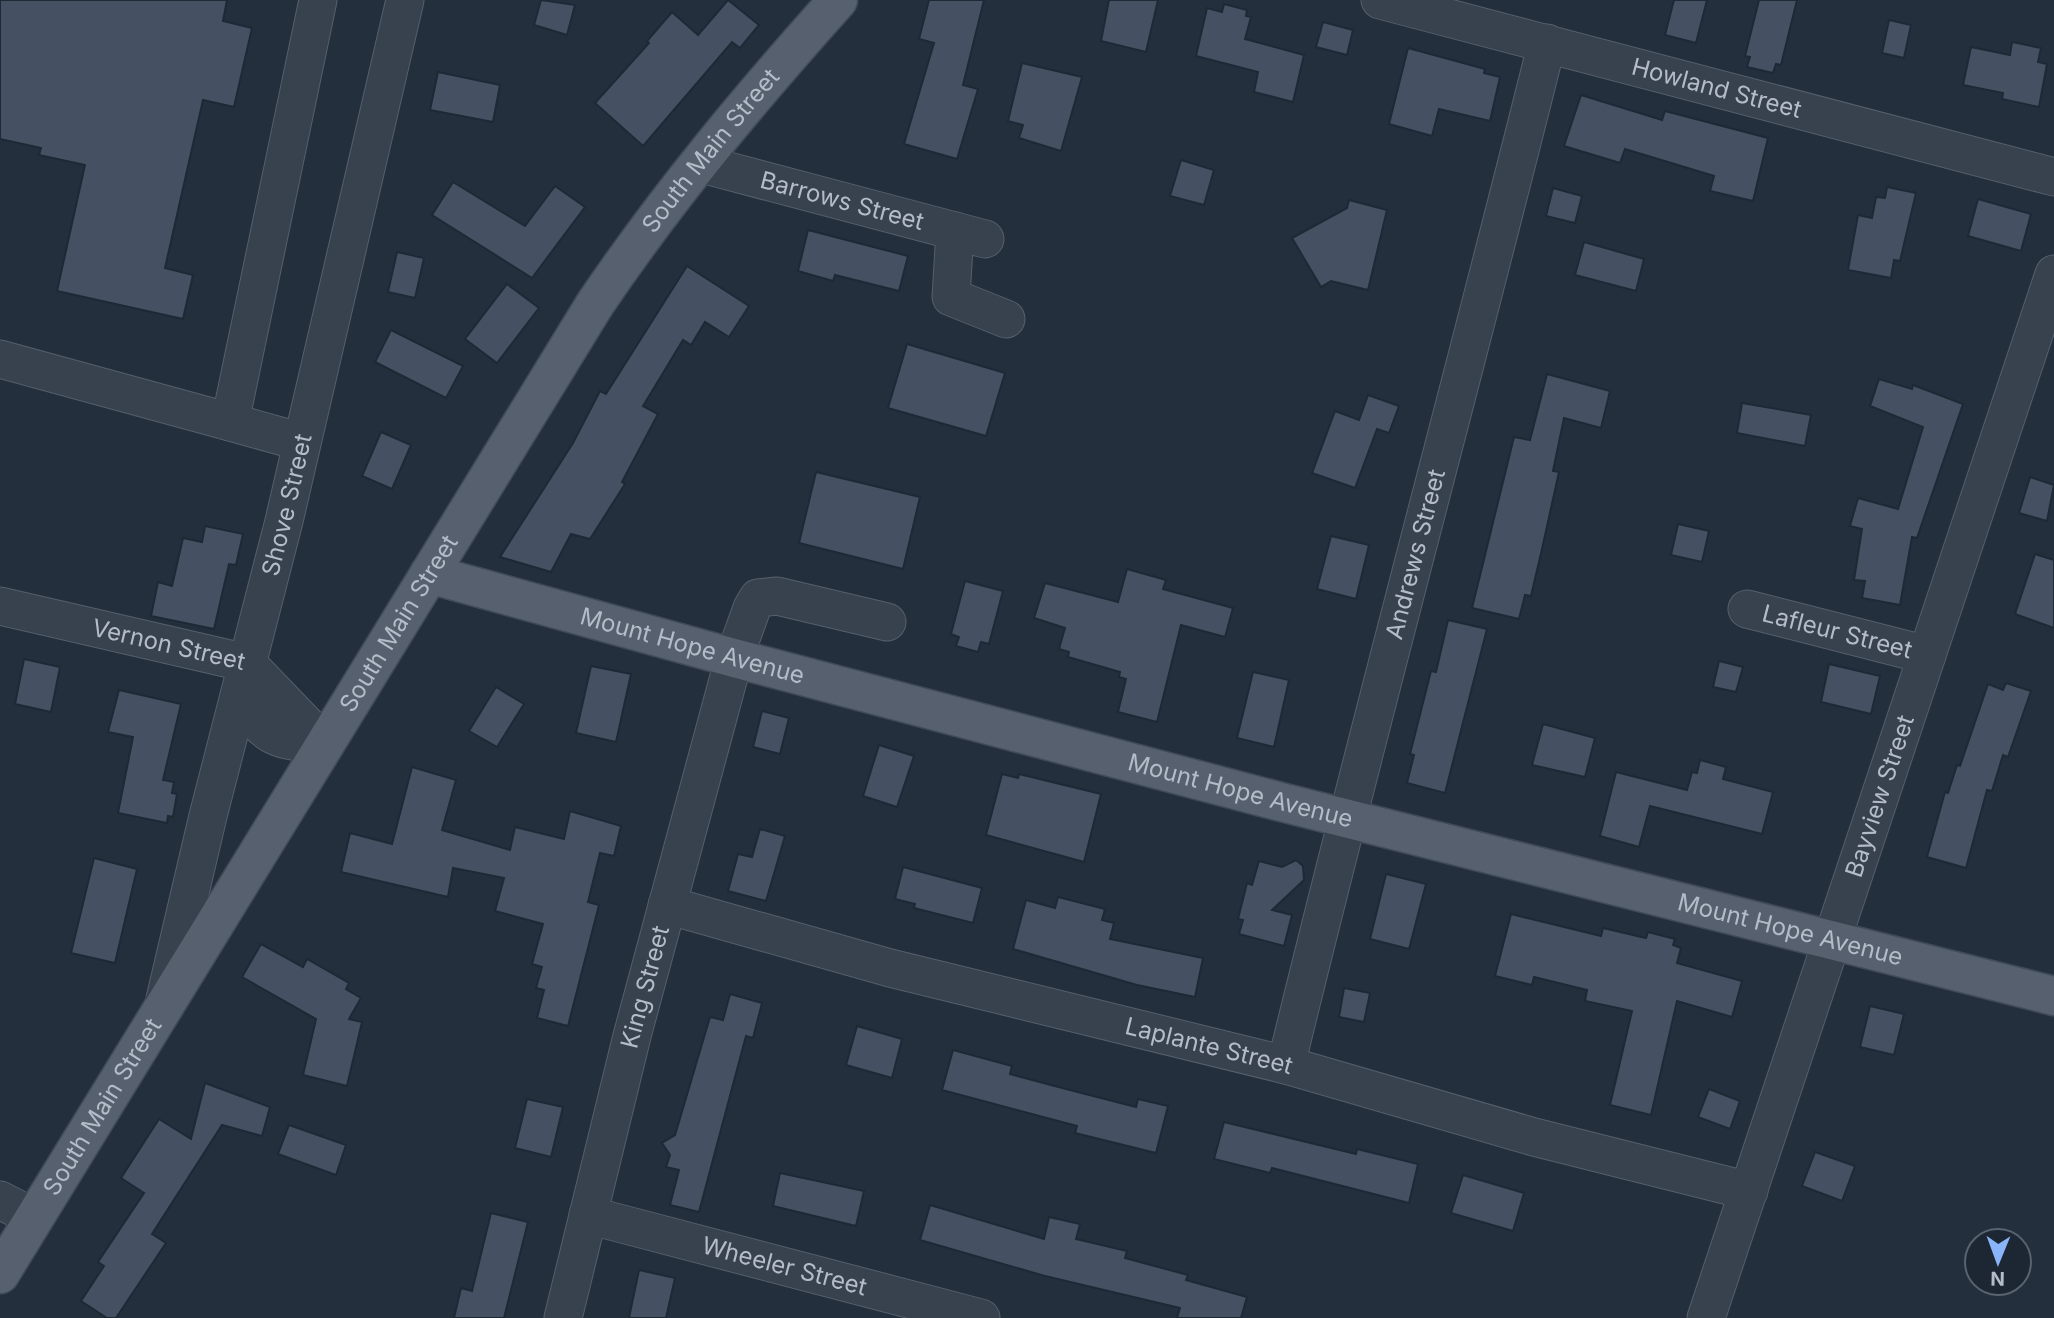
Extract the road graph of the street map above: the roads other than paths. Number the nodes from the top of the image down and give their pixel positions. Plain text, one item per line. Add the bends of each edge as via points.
1 (318, 0) edge
2 (405, 0) edge
3 (838, 0) edge
4 (1380, 0) edge
5 (1547, 43) junction
6 (698, 163) junction
7 (2054, 177) edge
8 (2054, 274) edge
9 (1006, 319) dead end
10 (0, 359) edge
11 (230, 422) junction
12 (302, 442) junction
13 (429, 574) junction
14 (0, 606) edge
15 (1747, 609) dead end
16 (887, 622) dead end
17 (1927, 654) junction
18 (734, 658) junction
19 (243, 680) junction
20 (325, 744) junction
21 (1346, 818) junction
22 (667, 905) junction
23 (1830, 939) junction
24 (2054, 996) edge
25 (162, 1009) junction
26 (1286, 1065) junction
27 (1749, 1191) junction
28 (0, 1200) edge
29 (588, 1215) junction
30 (35, 1218) junction
31 (0, 1274) edge
32 (563, 1318) edge
33 (981, 1318) edge
34 (1706, 1318) edge

1 - 11 street
2 - 12 street, Shove Street
3 - 6 main road, South Main Street
4 - 5 street, Howland Street
5 - 7 street, Howland Street
5 - 21 street, Andrews Street
6 - 9 street, Barrows Street via 970,235 951,297
6 - 13 main road, South Main Street via 595,304
8 - 17 street, Bayview Street
10 - 11 street
11 - 12 street
12 - 19 street, Shove Street
13 - 18 main road, Mount Hope Avenue
13 - 20 main road, South Main Street
14 - 19 street, Vernon Street
15 - 17 street, Lafleur Street
16 - 18 street, King Street via 766,596 758,598 752,608
17 - 23 street, Bayview Street
18 - 21 main road, Mount Hope Avenue
18 - 22 street, King Street
19 - 20 street, Vernon Street
19 - 25 street, Shove Street
20 - 25 main road, South Main Street
21 - 23 main road, Mount Hope Avenue
21 - 26 street, Andrews Street
22 - 26 street, Laplante Street via 890,968
22 - 29 street, King Street
23 - 24 main road, Mount Hope Avenue
23 - 27 street, Bayview Street
25 - 30 main road, South Main Street
26 - 27 street, Laplante Street via 1534,1138
27 - 34 street, Bayview Street
28 - 30 street
29 - 32 street, King Street
29 - 33 street, Wheeler Street
30 - 31 main road, South Main Street

